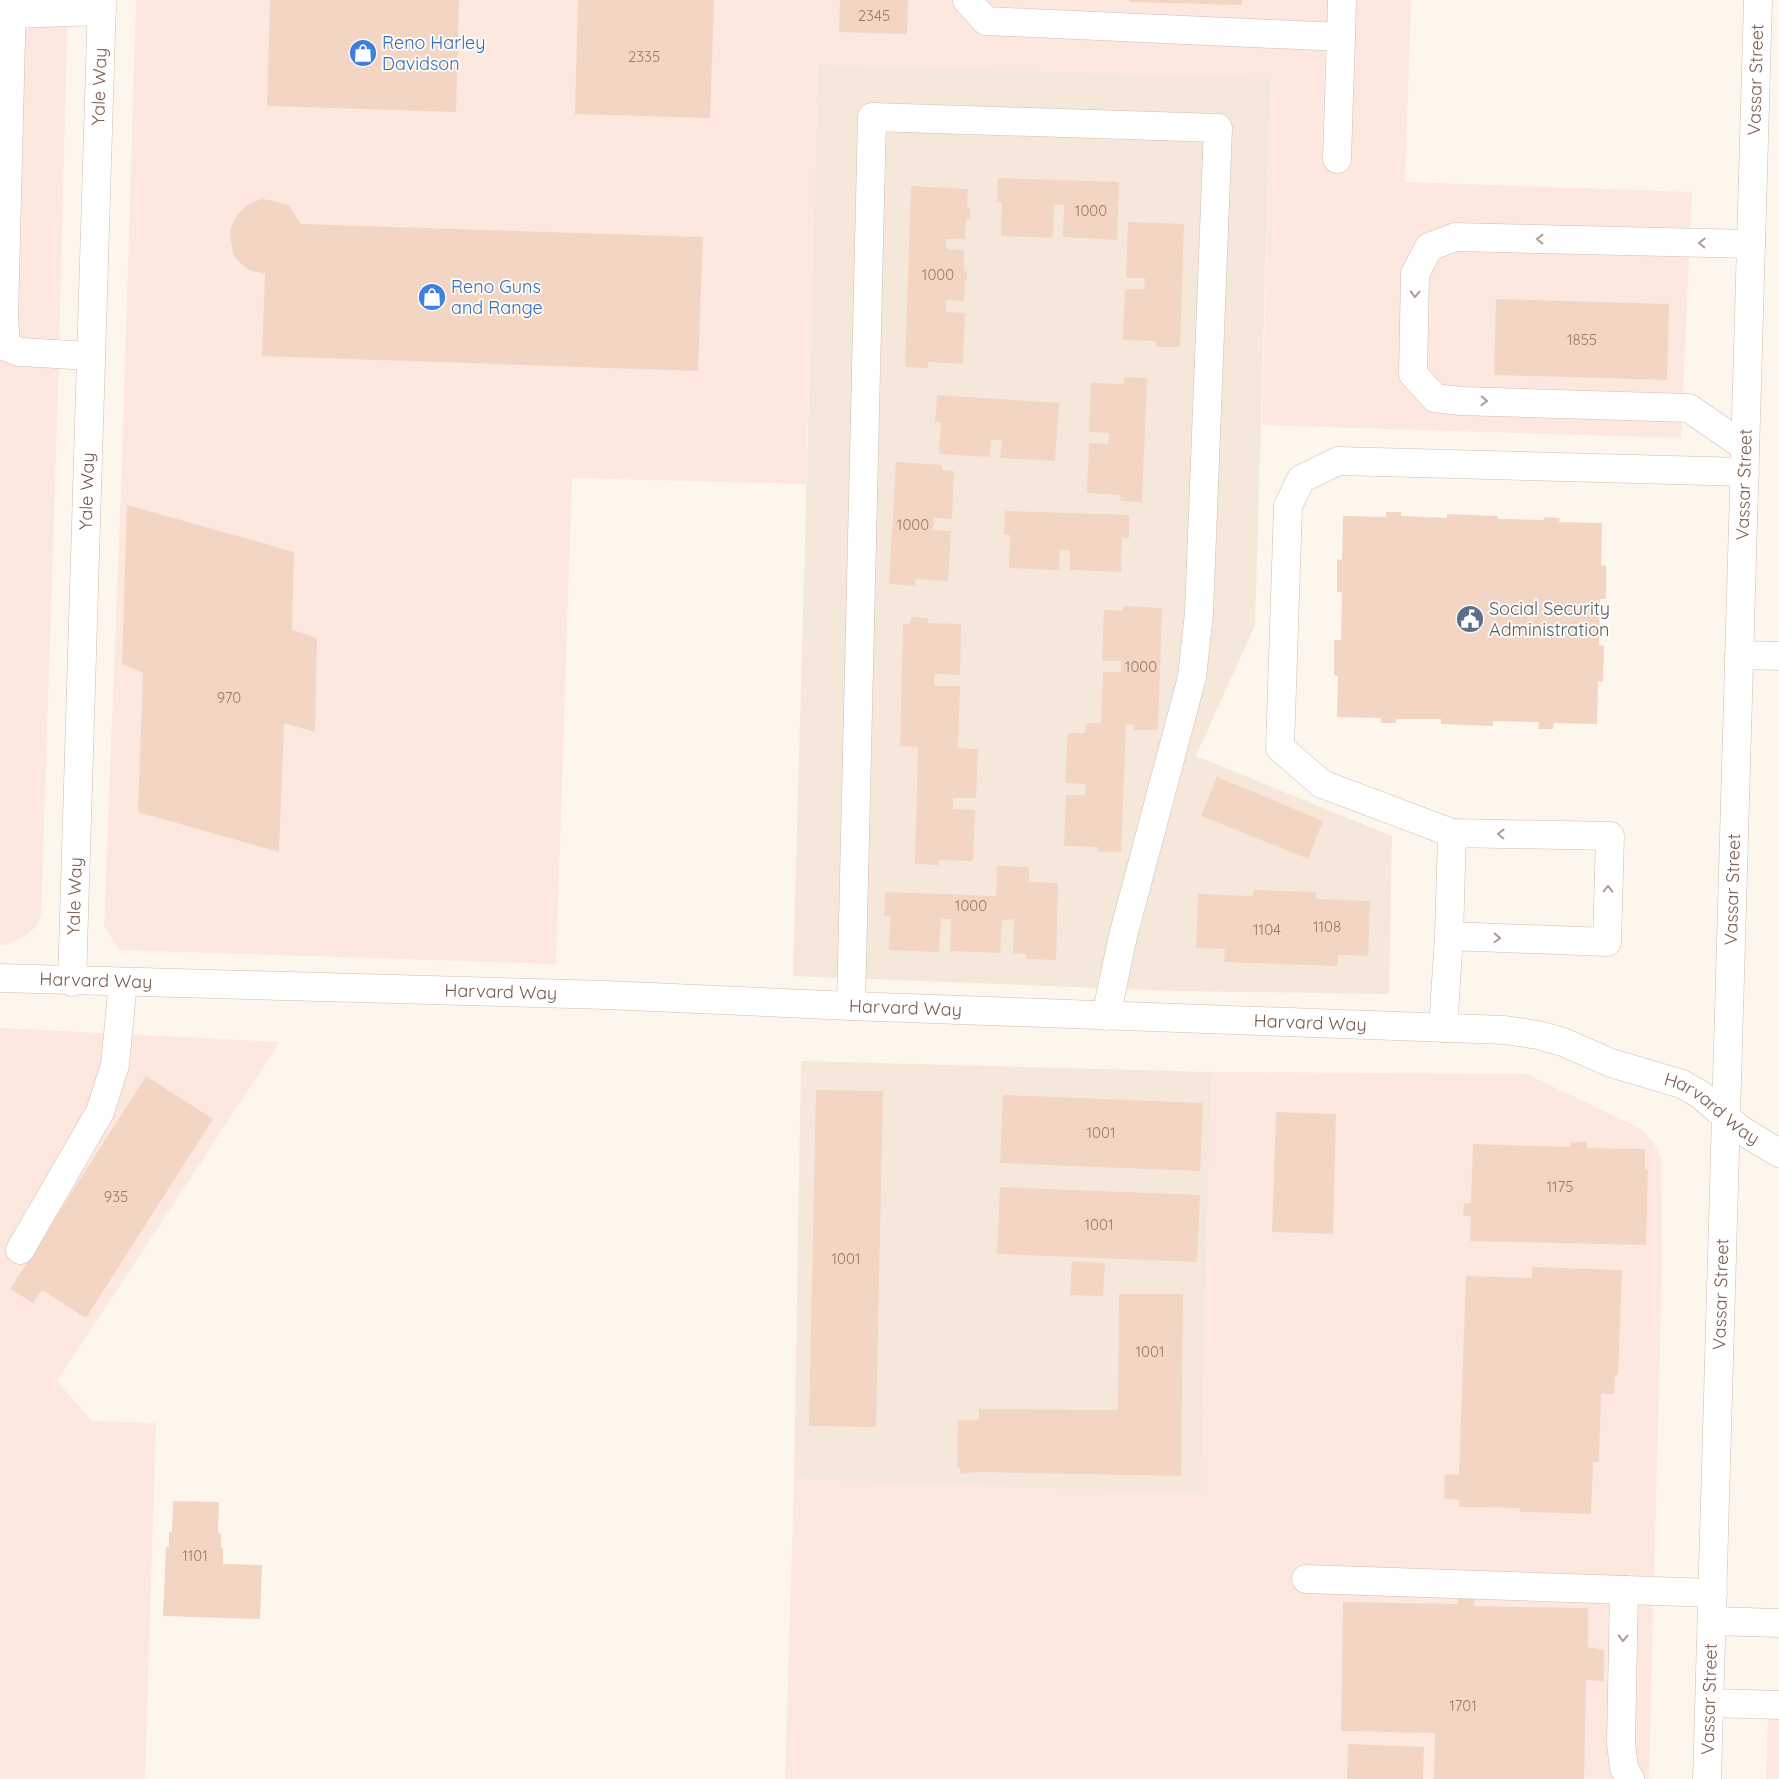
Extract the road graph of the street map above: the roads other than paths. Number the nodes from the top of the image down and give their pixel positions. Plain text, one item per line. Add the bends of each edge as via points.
1 (967, 0) edge
2 (1342, 0) edge
3 (1758, 0) edge
4 (102, 6) edge
5 (12, 7) edge
6 (1341, 37) junction
7 (1337, 159) dead end
8 (1751, 244) junction
9 (91, 356) junction
10 (1745, 459) junction
11 (1739, 655) junction
12 (1779, 656) edge
13 (1452, 833) junction
14 (1449, 936) junction
15 (0, 978) edge
16 (72, 982) junction
17 (123, 982) junction
18 (851, 1006) junction
19 (1106, 1016) junction
20 (1442, 1028) junction
21 (1727, 1116) junction
22 (1779, 1153) edge
23 (20, 1250) dead end
24 (1306, 1579) dead end
25 (1624, 1590) junction
26 (1713, 1593) junction
27 (1712, 1621) junction
28 (1779, 1623) edge
29 (1710, 1703) junction
30 (1779, 1705) edge
31 (1630, 1779) edge
32 (1708, 1779) edge

1 - 6 street via 986,21
2 - 6 street
3 - 8 street, Vassar Street
4 - 5 street
4 - 9 street, Yale Way
5 - 9 street via 4,317 6,347 20,352
6 - 7 street
8 - 10 street, Vassar Street
8 -> 10 street via 1455,237 1429,247 1415,274 1413,374 1435,398 1689,408
9 - 16 street, Yale Way
10 - 11 street, Vassar Street
10 - 13 street via 1338,461 1301,479 1288,506 1280,748 1322,784
11 - 12 street
11 - 21 street, Vassar Street
13 - 14 street
14 -> 13 street via 1607,942 1610,836
14 - 20 street
15 - 16 street, Harvard Way
16 - 17 street, Harvard Way
17 - 18 street, Harvard Way via 606,995
17 - 23 street via 115,1065 100,1112
18 - 19 street, Harvard Way
18 - 19 street via 872,117 1218,128 1200,585 1192,677 1123,936
19 - 20 street, Harvard Way
20 - 21 street, Harvard Way via 1505,1030 1563,1042 1611,1062 1682,1084 1702,1095
21 - 22 street, Harvard Way via 1741,1130
21 - 26 street, Vassar Street
24 - 25 street
25 - 26 street
25 -> 31 street via 1621,1743 1624,1768
26 - 27 street, Vassar Street
27 - 28 street
27 - 29 street, Vassar Street
29 - 30 street
29 - 32 street, Vassar Street

